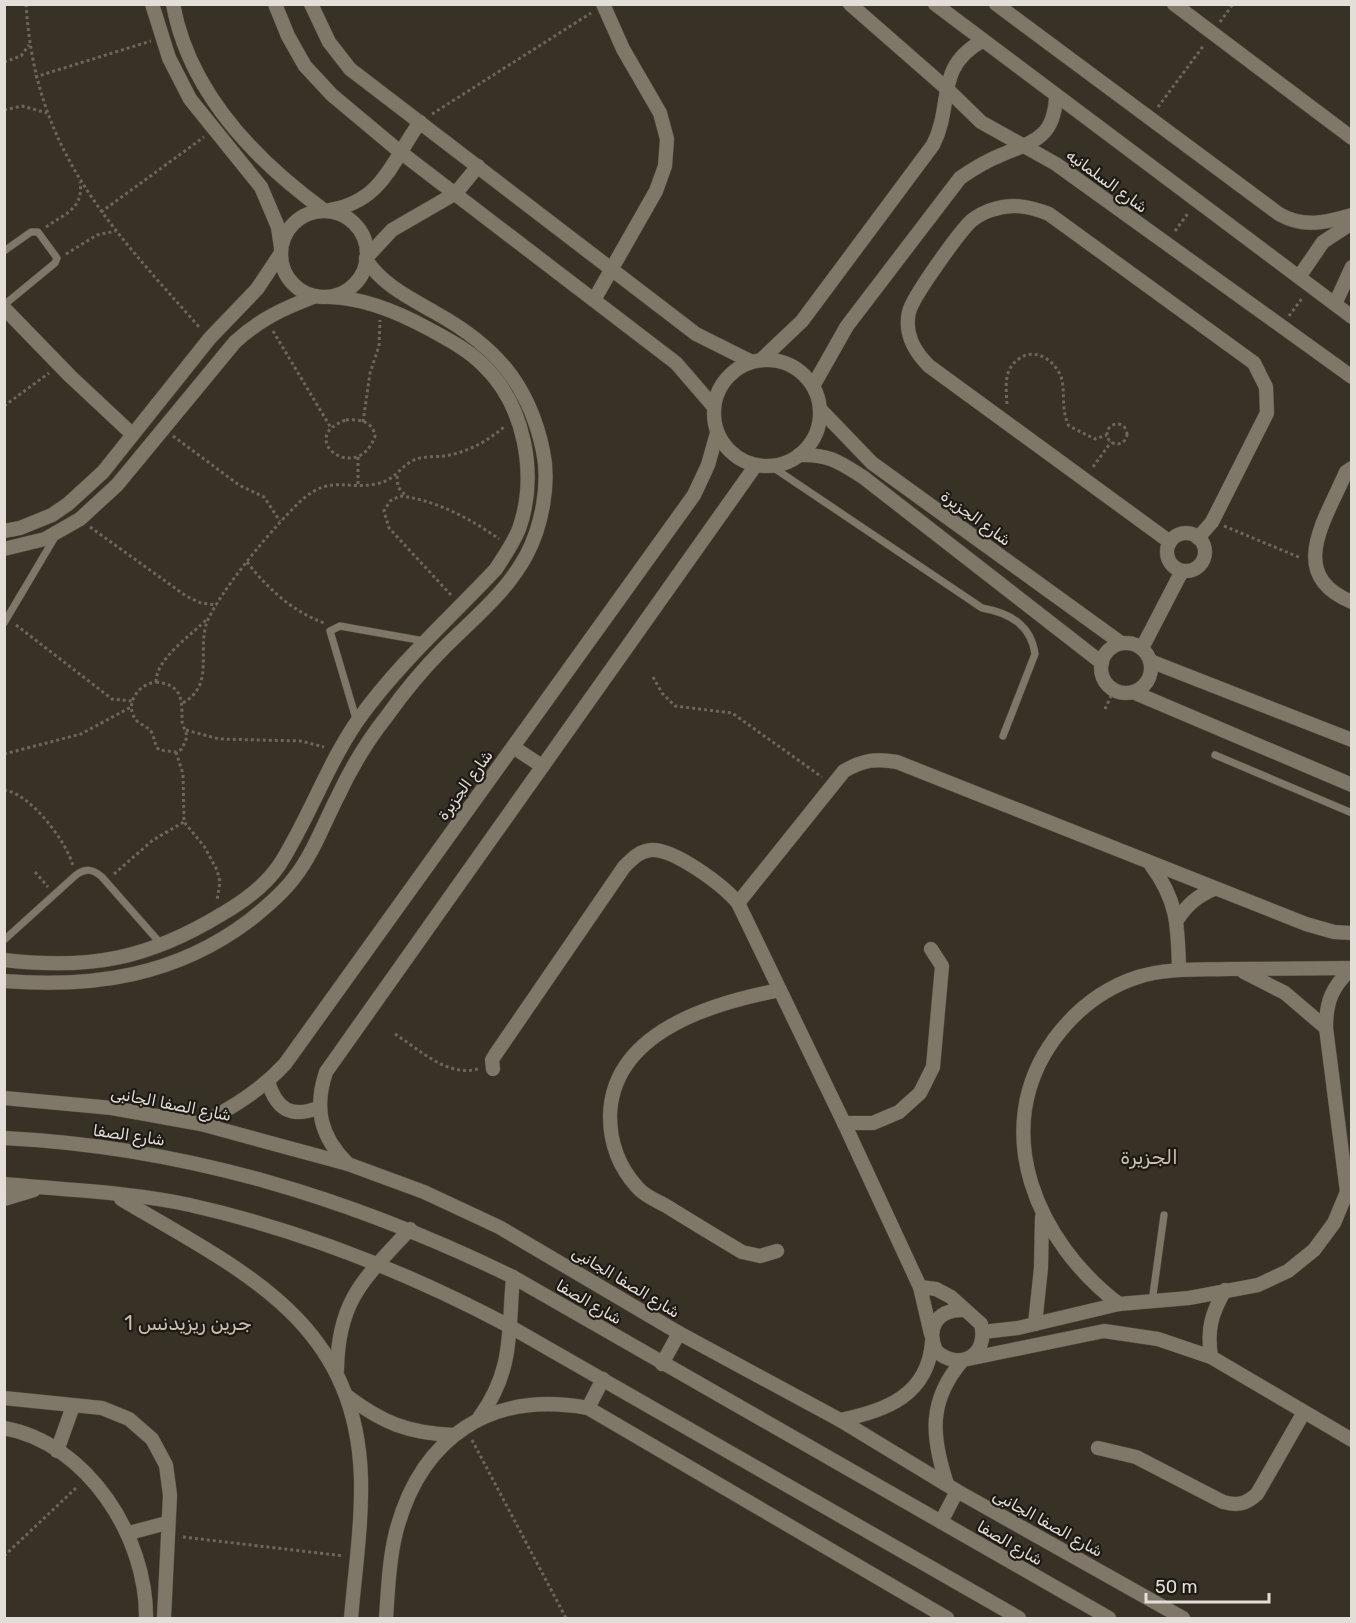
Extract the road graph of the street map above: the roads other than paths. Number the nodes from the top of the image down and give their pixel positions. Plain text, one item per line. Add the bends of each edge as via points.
1 (152, 4) edge
2 (172, 4) edge
3 (275, 4) edge
4 (310, 4) edge
5 (850, 4) edge
6 (935, 4) edge
7 (996, 4) edge
8 (1174, 4) edge
9 (603, 5) edge
10 (982, 41) junction
11 (946, 88) junction
12 (1056, 97) junction
13 (420, 122) junction
14 (1352, 138) edge
15 (1024, 147) junction
16 (399, 151) junction
17 (478, 166) junction
18 (456, 193) junction
19 (326, 211) junction
20 (1352, 215) edge
21 (1352, 223) edge
22 (281, 250) junction
23 (4, 251) edge
24 (366, 259) junction
25 (1352, 267) edge
26 (611, 272) junction
27 (1299, 277) junction
28 (323, 297) junction
29 (594, 300) junction
30 (1335, 304) junction
31 (4, 307) edge
32 (1352, 317) edge
33 (756, 360) junction
34 (1352, 377) edge
35 (813, 386) junction
36 (714, 407) junction
37 (820, 409) junction
38 (717, 433) junction
39 (132, 434) junction
40 (799, 455) junction
41 (756, 465) junction
42 (771, 466) junction
43 (1352, 468) edge
44 (4, 531) edge
45 (57, 534) junction
46 (1198, 538) junction
47 (1170, 542) junction
48 (5, 545) edge
49 (1182, 571) junction
50 (1352, 602) edge
51 (7, 621) edge
52 (424, 641) junction
53 (1121, 643) junction
54 (1142, 648) junction
55 (1150, 661) junction
56 (1102, 663) junction
57 (1133, 692) junction
58 (357, 722) junction
59 (1003, 736) dead end
60 (1352, 740) edge
61 (513, 747) junction
62 (1215, 755) dead end
63 (542, 766) junction
64 (1352, 785) edge
65 (1352, 813) edge
66 (302, 826) junction
67 (320, 835) junction
68 (1150, 863) junction
69 (1214, 889) junction
70 (738, 903) junction
71 (237, 905) junction
72 (1178, 920) junction
73 (249, 921) junction
74 (1352, 933) edge
75 (4, 940) edge
76 (162, 946) junction
77 (931, 949) dead end
78 (4, 960) edge
79 (1352, 968) edge
80 (1238, 969) junction
81 (1179, 970) junction
82 (4, 981) edge
83 (780, 990) junction
84 (1326, 1028) junction
85 (493, 1064) road end
86 (268, 1082) junction
87 (4, 1098) edge
88 (318, 1108) junction
89 (844, 1123) junction
90 (201, 1124) junction
91 (4, 1138) edge
92 (348, 1164) junction
93 (4, 1184) edge
94 (43, 1188) junction
95 (114, 1195) junction
96 (4, 1198) edge
97 (1042, 1212) junction
98 (1164, 1215) dead end
99 (410, 1229) junction
100 (777, 1251) dead end
101 (378, 1264) junction
102 (513, 1277) junction
103 (920, 1287) junction
104 (1225, 1290) junction
105 (1152, 1302) junction
106 (1119, 1304) junction
107 (962, 1310) junction
108 (1035, 1324) junction
109 (509, 1326) junction
110 (983, 1332) junction
111 (679, 1333) junction
112 (932, 1338) junction
113 (1211, 1357) junction
114 (965, 1360) junction
115 (662, 1364) junction
116 (336, 1370) junction
117 (603, 1379) junction
118 (916, 1386) junction
119 (347, 1396) junction
120 (4, 1398) edge
121 (938, 1401) junction
122 (73, 1406) junction
123 (588, 1408) junction
124 (1304, 1412) junction
125 (840, 1420) junction
126 (471, 1423) junction
127 (4, 1428) edge
128 (453, 1435) junction
129 (1352, 1440) edge
130 (1098, 1448) dead end
131 (57, 1451) junction
132 (952, 1487) junction
133 (940, 1522) junction
134 (167, 1529) junction
135 (129, 1533) junction
136 (146, 1618) edge
137 (164, 1618) edge
138 (351, 1618) edge
139 (386, 1618) edge
140 (947, 1618) edge
141 (1019, 1618) edge
142 (1109, 1618) edge
143 (1184, 1618) edge

1 - 22 street via 190,99 261,187 278,227
2 - 19 street via 186,51 222,114 281,175
3 - 16 street via 305,66 332,95
4 - 13 street via 329,42 350,69
5 - 11 street, شارع السلمانيه
6 - 10 street
7 - 20 street via 1292,222 1328,222
8 - 14 street
9 - 26 street via 622,48 660,113 667,139 665,166 656,191
10 - 11 street via 957,59
10 - 12 street
11 - 15 street, شارع السلمانيه via 981,122
11 - 33 street via 942,129 933,146 802,321
12 - 15 street via 1049,128
12 - 27 street
13 - 16 street
13 - 17 street
15 - 34 street, شارع السلمانيه via 1056,164
15 - 35 street via 960,178 847,326
16 - 18 street
16 - 19 street via 379,186 364,199
17 - 18 street
17 - 26 street
18 - 24 street via 392,230
18 - 29 street
19 - 22 street via 310,213 296,221 286,233
19 - 24 street via 339,214 357,227 363,237
21 - 27 street via 1323,242
22 - 28 street via 282,265 294,285
22 - 39 street via 256,289 210,338
23 - 31 lane via 31,232 40,233 57,258
24 - 28 street via 355,284 343,293
24 - 67 street via 390,285 453,322 507,366 534,416 544,454 545,491 529,550 516,575 384,718 349,775
25 - 30 street
26 - 29 street
26 - 33 street via 696,334
27 - 30 street
28 - 45 street via 278,310 235,342 117,485
28 - 52 street via 376,304 462,347 496,379 515,416 527,461 519,528 496,569
29 - 36 street via 676,363
30 - 32 street
31 - 39 street via 58,365
33 - 35 street via 792,365
33 - 36 street via 736,368 725,379
35 - 37 street
36 - 38 street
37 - 40 street via 819,426 812,442
37 - 53 street, شارع الجزيرة via 872,463
38 - 41 street via 726,448
38 - 61 street, شارع الجزيرة via 694,495
39 - 44 street via 103,472 68,504 36,522
40 - 42 street
40 - 56 street via 834,458 864,477
41 - 42 street
41 - 63 street
42 - 59 lane via 982,608 1003,612 1021,623 1033,640 1035,654
43 - 50 street via 1346,472 1315,546 1314,564 1319,580 1331,592
45 - 48 street via 33,544
45 - 51 lane
46 - 47 street via 1183,533
46 - 47 street via 1212,522 1267,413 1266,387 1254,363 1049,214 1030,206 1009,205 989,210 971,221 917,294 909,312 908,332 915,351 929,366
46 - 49 street via 1204,558 1195,568
47 - 49 street via 1168,560
49 - 54 street
52 - 58 street
52 - 58 lane via 340,626 330,631
53 - 54 street
53 - 56 street via 1108,650
54 - 55 street
55 - 57 street via 1150,676
55 - 60 street
56 - 57 street via 1104,678 1113,689
57 - 64 street
58 - 66 street
61 - 63 street
61 - 86 street, شارع الجزيرة via 285,1064
62 - 65 lane
63 - 88 street via 337,1053 320,1089
66 - 67 street
66 - 71 street via 279,867
67 - 73 street via 294,878
68 - 69 street
68 - 70 street via 879,758 861,761 844,771
68 - 72 street via 1172,900
69 - 72 street via 1193,901
69 - 74 street via 1306,924
70 - 83 street
70 - 85 street via 716,882 667,852 651,850 636,855 624,867
71 - 73 street
71 - 76 street
72 - 81 street
73 - 82 street via 170,964 127,977 82,984
75 - 76 lane via 76,875 92,870
76 - 78 street via 128,957 80,964
77 - 89 street via 942,966 933,1067 920,1093 899,1112 873,1123
79 - 80 street
79 - 84 street via 1335,984 1326,1005
80 - 81 street
80 - 84 street via 1286,993
81 - 97 street via 1138,977 1101,994 1069,1020 1044,1053 1029,1091 1023,1132 1028,1173
83 - 89 street
83 - 100 street via 706,1010 640,1047 621,1072 610,1102 610,1134 620,1164 638,1190 742,1252 760,1256
84 - 104 street via 1347,1192 1334,1223 1314,1250 1288,1271 1258,1285
86 - 88 street via 273,1098 286,1110 302,1113
86 - 90 street, شارع الجزيرة via 237,1105
87 - 90 street, شارع الصفا الجانبى via 112,1108
88 - 92 street via 328,1139
89 - 103 street
90 - 92 street, شارع الصفا الجانبى
91 - 99 street, شارع الصفا via 120,1149 196,1162 272,1180
92 - 111 street, شارع الصفا الجانبى via 424,1192 499,1227
93 - 94 street
94 - 95 street
94 - 96 street
95 - 101 street via 189,1205
95 - 116 street via 256,1281 314,1337
97 - 106 street via 1072,1260
97 - 108 street
98 - 105 lane
99 - 101 street
99 - 102 street, شارع الصفا
101 - 109 street via 453,1296
101 - 116 street via 358,1286 345,1312 337,1340
102 - 109 street
102 - 115 street, شارع الصفا
103 - 107 street via 944,1293
103 - 112 street
104 - 105 street
104 - 113 street via 1212,1311 1208,1334
105 - 106 street
106 - 108 street
107 - 110 street via 976,1318
107 - 112 street via 941,1314 934,1323
108 - 110 street
109 - 117 street
109 - 126 street via 503,1376 492,1399
110 - 114 street via 976,1353
111 - 115 street
111 - 125 street, شارع الصفا الجانبى
112 - 114 street via 944,1358
112 - 118 street via 931,1359
113 - 114 street via 1158,1339 1104,1331
113 - 124 street
114 - 121 street via 949,1377
115 - 133 street, شارع الصفا
116 - 119 street
117 - 123 street
117 - 141 street
118 - 121 street
118 - 125 street via 892,1404 867,1415
119 - 128 street via 370,1414 396,1426
119 - 138 street via 361,1476
120 - 122 street
121 - 132 street via 938,1457
122 - 131 street
122 - 134 street via 102,1408 129,1419 152,1439 166,1465 170,1495
123 - 126 street via 543,1402 520,1404
123 - 140 street
124 - 129 street
124 - 130 street via 1257,1494 1248,1502 1235,1505 1136,1457
125 - 132 street, شارع الصفا الجانبى
126 - 128 street
127 - 131 street
128 - 139 street via 424,1471 397,1531
131 - 135 street via 111,1503
132 - 133 street
132 - 143 street, شارع الصفا الجانبى
133 - 142 street, شارع الصفا
134 - 135 street
134 - 137 street
135 - 136 street via 140,1566

